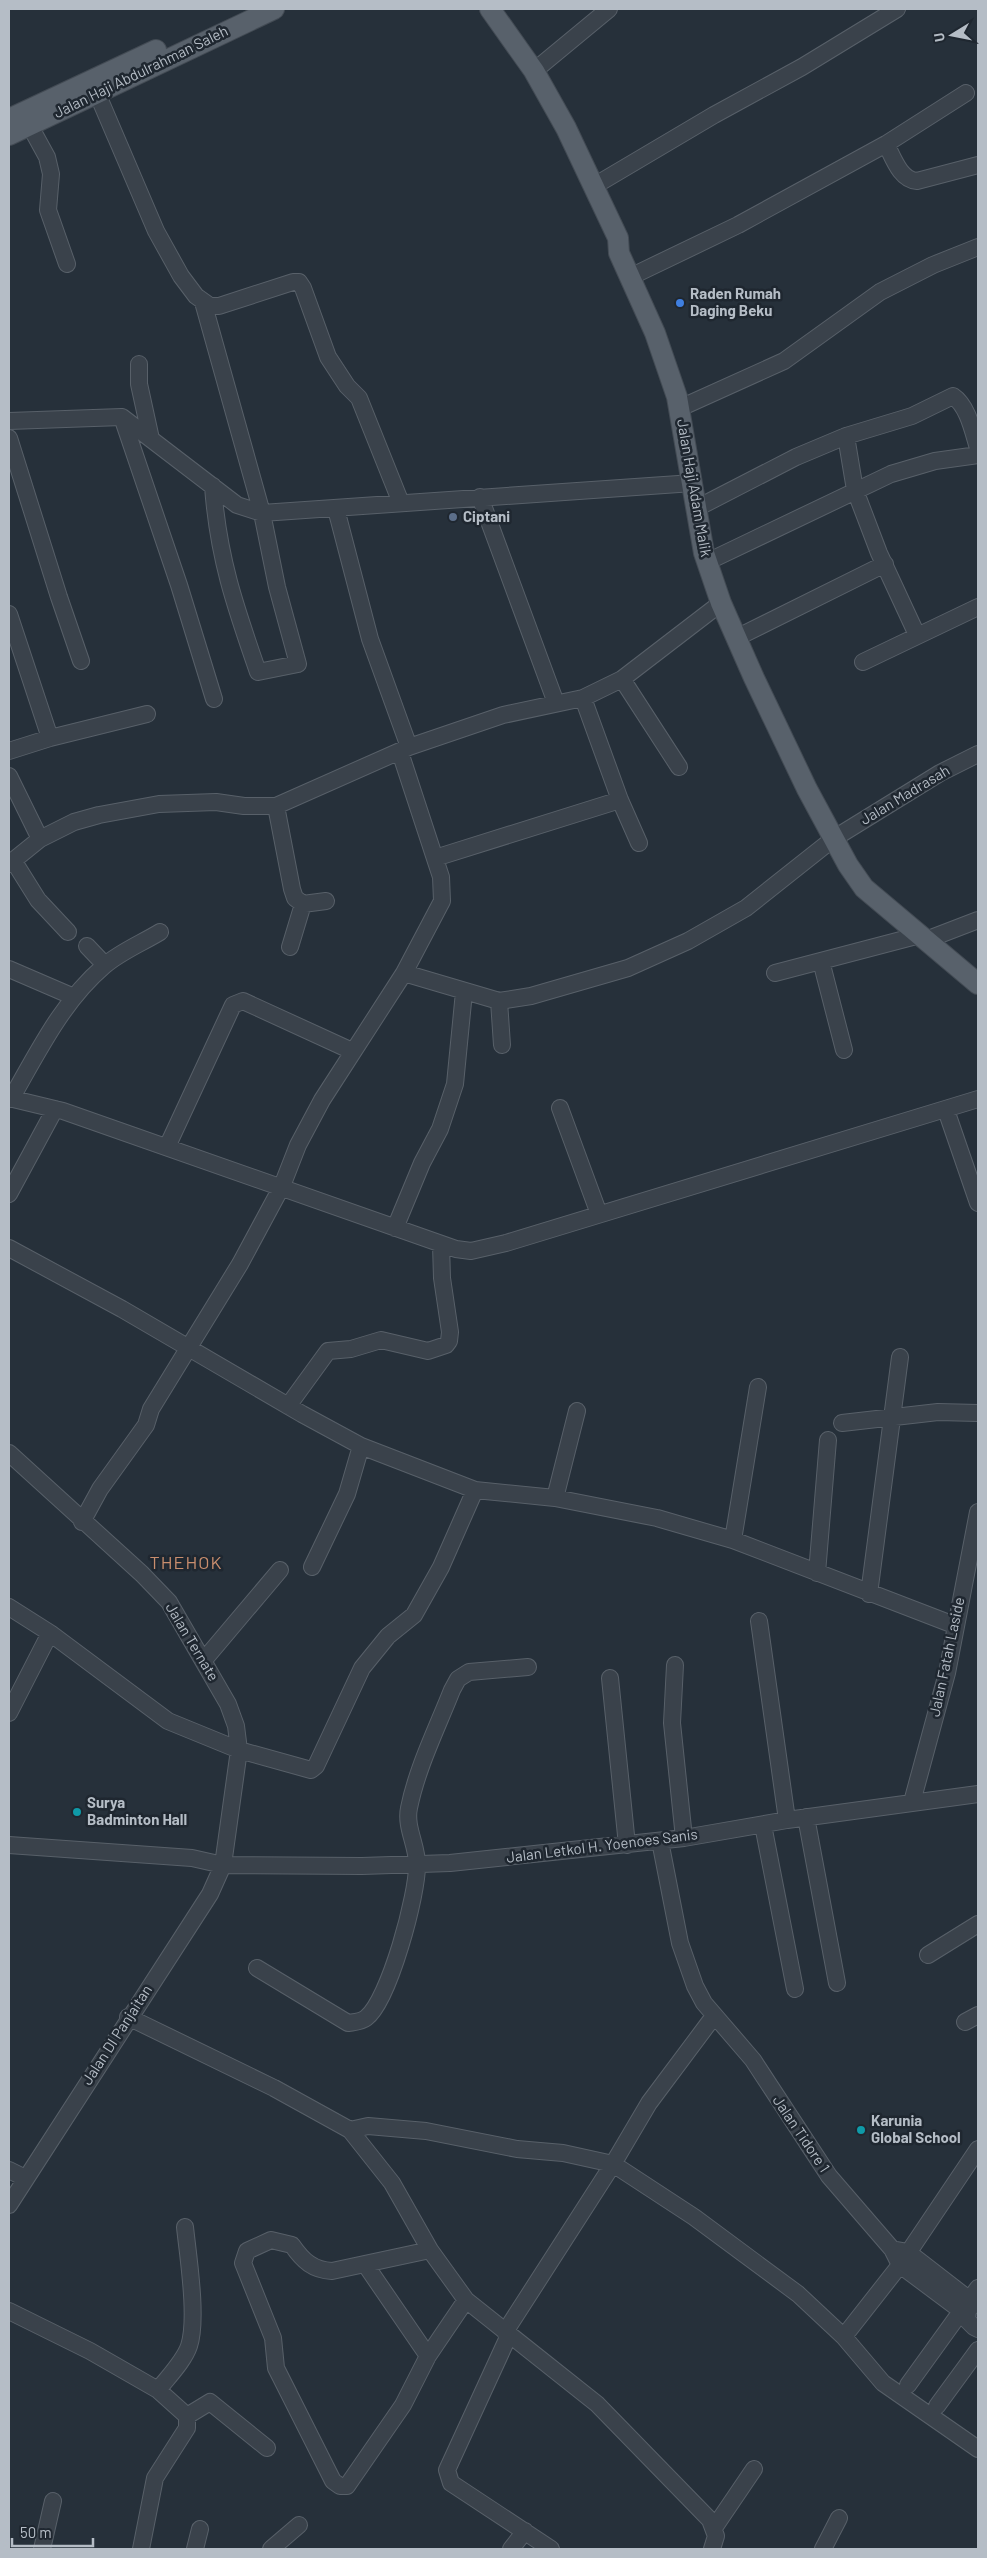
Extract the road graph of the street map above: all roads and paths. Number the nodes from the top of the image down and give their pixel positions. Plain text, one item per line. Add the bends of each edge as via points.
1 (245, 9) edge
2 (274, 9) edge
3 (475, 9) edge
4 (490, 9) edge
5 (609, 9) edge
6 (896, 9) edge
7 (534, 71) junction
8 (966, 92) dead end
9 (97, 93) junction
10 (9, 119) edge
11 (30, 126) junction
12 (9, 135) edge
13 (886, 144) junction
14 (978, 165) edge
15 (594, 186) junction
16 (978, 247) edge
17 (618, 252) junction
18 (67, 264) dead end
19 (630, 277) junction
20 (204, 302) junction
21 (139, 364) dead end
22 (680, 408) junction
23 (122, 417) junction
24 (9, 421) edge
25 (846, 436) junction
26 (9, 438) edge
27 (151, 439) junction
28 (978, 448) edge
29 (978, 455) edge
30 (693, 483) junction
31 (213, 486) junction
32 (855, 490) junction
33 (480, 497) junction
34 (401, 502) junction
35 (336, 509) junction
36 (695, 509) junction
37 (262, 513) junction
38 (707, 562) junction
39 (885, 564) junction
40 (721, 603) junction
41 (978, 607) edge
42 (9, 614) edge
43 (917, 636) junction
44 (736, 638) junction
45 (82, 660) dead end
46 (863, 662) dead end
47 (622, 679) junction
48 (583, 698) junction
49 (214, 699) dead end
50 (556, 704) junction
51 (147, 714) dead end
52 (50, 738) junction
53 (404, 750) junction
54 (9, 751) edge
55 (978, 754) edge
56 (679, 767) dead end
57 (9, 776) edge
58 (620, 800) junction
59 (276, 806) junction
60 (40, 839) junction
61 (833, 839) junction
62 (639, 843) dead end
63 (435, 858) junction
64 (11, 862) edge
65 (326, 901) dead end
66 (303, 904) junction
67 (978, 920) edge
68 (68, 932) dead end
69 (160, 932) dead end
70 (923, 938) junction
71 (87, 946) dead end
72 (290, 947) dead end
73 (821, 961) junction
74 (105, 965) junction
75 (9, 969) edge
76 (404, 973) junction
77 (775, 973) dead end
78 (978, 984) edge
79 (464, 992) junction
80 (74, 998) junction
81 (499, 1001) junction
82 (502, 1045) dead end
83 (844, 1050) dead end
84 (352, 1051) junction
85 (10, 1098) edge
86 (978, 1099) edge
87 (560, 1108) dead end
88 (55, 1109) junction
89 (946, 1110) junction
90 (167, 1147) junction
91 (282, 1186) junction
92 (9, 1194) edge
93 (978, 1203) edge
94 (599, 1214) junction
95 (395, 1228) junction
96 (442, 1245) junction
97 (9, 1248) edge
98 (190, 1349) junction
99 (900, 1356) dead end
100 (758, 1387) dead end
101 (288, 1406) junction
102 (577, 1411) dead end
103 (978, 1413) edge
104 (894, 1415) junction
105 (842, 1423) dead end
106 (828, 1440) dead end
107 (361, 1446) junction
108 (9, 1453) edge
109 (475, 1490) junction
110 (555, 1498) junction
111 (978, 1512) edge
112 (82, 1522) junction
113 (733, 1540) junction
114 (312, 1566) dead end
115 (280, 1570) dead end
116 (817, 1573) junction
117 (869, 1594) junction
118 (9, 1607) edge
119 (759, 1621) dead end
120 (954, 1625) junction
121 (50, 1633) junction
122 (204, 1660) junction
123 (675, 1665) dead end
124 (528, 1667) dead end
125 (610, 1678) dead end
126 (9, 1713) edge
127 (240, 1750) junction
128 (978, 1794) edge
129 (912, 1802) junction
130 (806, 1817) junction
131 (787, 1820) junction
132 (763, 1825) junction
133 (684, 1838) junction
134 (660, 1841) junction
135 (9, 1845) edge
136 (627, 1845) junction
137 (417, 1863) junction
138 (223, 1865) junction
139 (978, 1924) edge
140 (928, 1955) dead end
141 (257, 1968) dead end
142 (837, 1983) dead end
143 (795, 1990) dead end
144 (714, 2016) junction
145 (128, 2017) junction
146 (350, 2130) junction
147 (978, 2148) edge
148 (613, 2164) junction
149 (9, 2170) edge
150 (24, 2178) junction
151 (9, 2205) edge
152 (185, 2227) dead end
153 (430, 2250) junction
154 (900, 2256) junction
155 (365, 2264) junction
156 (466, 2300) junction
157 (972, 2303) edge
158 (9, 2311) edge
159 (978, 2329) edge
160 (849, 2330) dead end
161 (507, 2334) junction
162 (978, 2350) edge
163 (428, 2356) junction
164 (908, 2385) dead end
165 (158, 2390) junction
166 (937, 2406) dead end
167 (187, 2416) junction
168 (267, 2448) dead end
169 (978, 2450) edge
170 (754, 2469) dead end
171 (53, 2501) dead end
172 (839, 2518) dead end
173 (299, 2525) dead end
174 (714, 2528) junction
175 (200, 2529) dead end
176 (526, 2531) junction
177 (714, 2548) edge
178 (42, 2549) edge
179 (141, 2549) edge
180 (195, 2549) edge
181 (270, 2549) edge
182 (511, 2549) edge
183 (551, 2549) edge
184 (823, 2549) edge

1 - 10 main road, Jalan Haji Abdulrahman Saleh
2 - 9 main road, Jalan Haji Abdulrahman Saleh
3 - 17 main road via 526,78 558,130 607,243
4 - 7 main road, Jalan Haji Adam Malik
5 - 7 street
6 - 15 street via 802,67
7 - 15 main road, Jalan Haji Adam Malik
8 - 13 street
9 - 11 main road, Jalan Haji Abdulrahman Saleh
9 - 20 street via 156,231 189,289
11 - 12 main road, Jalan Haji Abdulrahman Saleh
11 - 18 street via 47,157 52,174 48,210
13 - 14 street via 904,177 910,181 917,182
13 - 19 street via 738,225
15 - 17 main road, Jalan Haji Adam Malik via 618,238
16 - 22 street via 880,292 784,360
17 - 19 main road, Jalan Haji Adam Malik
19 - 22 main road, Jalan Haji Adam Malik via 668,368
20 - 34 street via 219,306 299,282 328,357 359,398
20 - 37 street
21 - 27 street via 139,384
22 - 30 main road, Jalan Haji Adam Malik
23 - 24 street
23 - 27 street
23 - 49 street
25 - 28 street via 912,416 953,396 967,415
25 - 32 street
25 - 36 street via 796,457
26 - 45 street
27 - 31 street
29 - 32 street via 935,461 891,474
30 - 33 street
30 - 36 main road, Jalan Haji Adam Malik
31 - 37 street via 237,505
31 - 37 street via 215,521 224,571 258,672 298,664 277,587
32 - 38 street
32 - 39 street
33 - 34 street
33 - 50 street
34 - 35 street
35 - 37 street
35 - 53 street via 370,639
36 - 38 main road, Jalan Haji Adam Malik
38 - 40 main road, Jalan Haji Adam Malik
39 - 43 street
39 - 44 street
40 - 44 main road, Jalan Haji Adam Malik
40 - 47 street
41 - 43 street
42 - 52 street
43 - 46 street
44 - 61 main road, Jalan Haji Adam Malik
47 - 48 street
47 - 56 street
48 - 50 street
48 - 58 street
50 - 53 street via 503,716
51 - 52 street
52 - 54 street
53 - 59 street
53 - 63 street
55 - 61 street, Jalan Madrasah via 940,772
57 - 60 street
58 - 62 street
58 - 63 street
59 - 60 street via 216,802 159,804 74,822
59 - 66 street via 292,889
60 - 64 street
61 - 70 main road, Jalan Haji Adam Malik via 864,888
61 - 81 street, Jalan Madrasah via 746,908 688,941 628,968 532,996
63 - 76 street via 444,890 442,901
64 - 68 street via 38,900
65 - 66 street
66 - 72 street
67 - 70 street
69 - 74 street
70 - 73 street
70 - 78 main road, Jalan Haji Adam Malik
71 - 74 street
73 - 77 street
73 - 83 street
74 - 80 street
75 - 80 street
76 - 79 street
76 - 84 street
79 - 81 street
79 - 95 street via 453,1091 440,1130 422,1163
80 - 85 street
81 - 82 street
84 - 90 street via 265,1010 238,1002 233,1005
84 - 91 street via 302,1138
85 - 88 street
86 - 89 street
87 - 94 street
88 - 90 street
88 - 92 street
89 - 93 street
89 - 94 street
90 - 91 street
91 - 95 street
91 - 98 street
94 - 96 street via 471,1251
95 - 96 street
96 - 101 street via 442,1278 450,1332 446,1345 428,1351 381,1340 328,1352
97 - 98 street
98 - 101 street
98 - 112 street via 151,1409 146,1425 100,1489
99 - 104 street
100 - 113 street
101 - 107 street
102 - 110 street
103 - 104 street
104 - 105 street
104 - 117 street
106 - 116 street
107 - 109 street
107 - 114 street via 347,1494
108 - 112 street, Jalan Ternate
109 - 110 street
109 - 127 street via 441,1567 414,1615 388,1636 362,1668 316,1766 306,1770
110 - 113 street via 657,1518
111 - 120 street, Jalan Fatah Laside
112 - 122 street, Jalan Ternate via 169,1602
113 - 116 street
115 - 122 street
116 - 117 street
117 - 120 street
118 - 121 street
119 - 131 street
120 - 129 street, Jalan Fatah Laside via 947,1673
121 - 126 street
121 - 127 street via 168,1721
122 - 127 street, Jalan Ternate via 228,1704
123 - 133 street via 672,1724
124 - 137 street via 469,1672 458,1679 408,1810
125 - 136 street
127 - 138 street, Jalan Ternate
128 - 129 street, Jalan Letkol H. Yoenoes Sanis
129 - 130 street, Jalan Letkol H. Yoenoes Sanis
130 - 131 street, Jalan Letkol H. Yoenoes Sanis
130 - 142 street
131 - 132 street, Jalan Letkol H. Yoenoes Sanis
132 - 133 street, Jalan Letkol H. Yoenoes Sanis
132 - 143 street
133 - 134 street, Jalan Letkol H. Yoenoes Sanis
134 - 136 street, Jalan Letkol H. Yoenoes Sanis
134 - 144 street, Jalan Tidore 1 via 680,1943 695,1986
135 - 138 street, Jalan Letkol H. Yoenoes Sanis via 192,1858
136 - 137 street, Jalan Letkol H. Yoenoes Sanis via 450,1864
137 - 138 street, Jalan Letkol H. Yoenoes Sanis
137 - 141 street via 414,1893 385,1990 367,2017 358,2022 348,2022
138 - 145 street, Jalan DI Panjaitan via 210,1894
139 - 140 street
144 - 148 street via 649,2103
144 - 154 street, Jalan Tidore 1 via 752,2060 829,2176
145 - 146 street via 274,2088
145 - 150 street, Jalan DI Panjaitan
146 - 148 street via 368,2126 426,2131
146 - 153 street via 392,2183
147 - 154 street
148 - 161 street
148 - 169 street via 694,2217 798,2294 844,2337 882,2383
149 - 150 street
150 - 151 street, Jalan DI Panjaitan
152 - 165 street via 191,2280 191,2335 189,2347
153 - 155 street
153 - 156 street
154 - 157 street, Jalan Tidore 1
154 - 160 street
155 - 163 street
155 - 163 street via 332,2271 318,2270 302,2259 292,2244 271,2240 247,2250 243,2263 273,2338 276,2368 333,2481 347,2486 403,2405
156 - 161 street
156 - 163 street
157 - 159 street, Jalan Tidore 1 via 970,2324
157 - 164 street
158 - 165 street via 90,2351
161 - 174 street via 597,2404 710,2520
161 - 176 street via 447,2470 452,2483
162 - 166 street
165 - 167 street
167 - 168 street via 210,2402
167 - 179 street via 187,2428 155,2478
170 - 174 street
171 - 178 street
172 - 184 street
173 - 181 street
174 - 177 street
175 - 180 street
176 - 182 street
176 - 183 street

